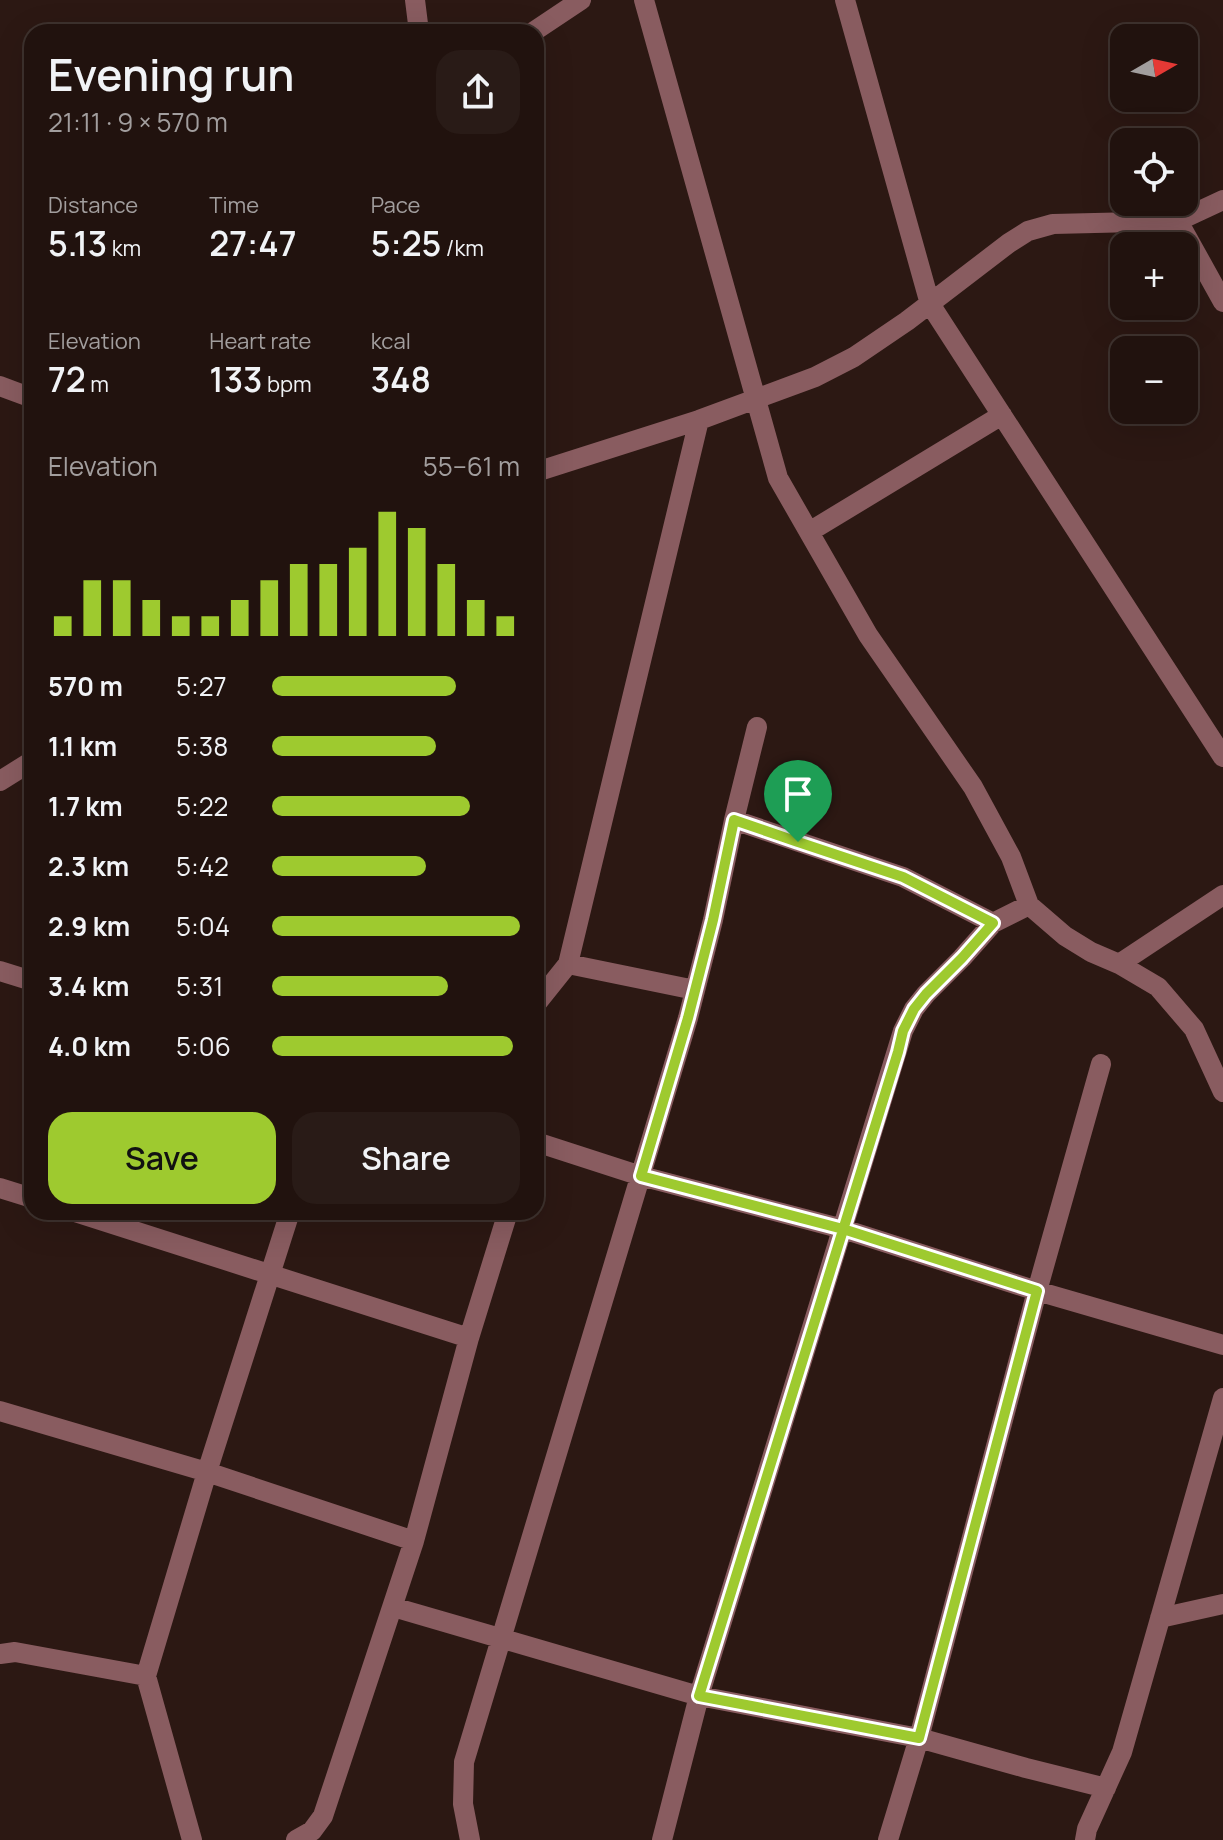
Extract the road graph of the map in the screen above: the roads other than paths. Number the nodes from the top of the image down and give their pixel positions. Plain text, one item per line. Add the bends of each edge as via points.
1 (415, 0) edge
2 (581, 0) edge
3 (644, 0) edge
4 (845, 0) edge
5 (418, 24) edge
6 (544, 25) edge
7 (1223, 200) edge
8 (1178, 221) junction
9 (1223, 302) edge
10 (930, 304) junction
11 (0, 386) edge
12 (24, 395) edge
13 (755, 399) junction
14 (1002, 415) junction
15 (699, 420) junction
16 (544, 469) edge
17 (809, 532) junction
18 (757, 727) dead end
19 (1223, 757) edge
20 (24, 766) edge
21 (0, 781) edge
22 (734, 820) junction
23 (1223, 895) edge
24 (1029, 905) junction
25 (993, 923) junction
26 (568, 964) junction
27 (1119, 964) junction
28 (0, 971) edge
29 (24, 978) edge
30 (695, 990) junction
31 (544, 994) edge
32 (1101, 1064) dead end
33 (1223, 1092) edge
34 (544, 1145) edge
35 (641, 1176) junction
36 (0, 1188) edge
37 (24, 1196) edge
38 (100, 1220) edge
39 (287, 1220) edge
40 (506, 1220) edge
41 (843, 1229) junction
42 (270, 1274) junction
43 (1037, 1291) junction
44 (469, 1338) junction
45 (1223, 1345) edge
46 (1223, 1398) edge
47 (0, 1411) edge
48 (207, 1472) junction
49 (414, 1541) junction
50 (1223, 1604) edge
51 (393, 1607) junction
52 (1160, 1618) junction
53 (500, 1639) junction
54 (0, 1654) edge
55 (146, 1676) junction
56 (699, 1696) junction
57 (919, 1738) junction
58 (1106, 1788) junction
59 (192, 1840) edge
60 (296, 1840) edge
61 (470, 1840) edge
62 (662, 1840) edge
63 (888, 1840) edge
64 (1085, 1840) edge

1 - 5 street
2 - 6 street
3 - 13 street
4 - 10 street
7 - 8 street
8 - 9 street
8 - 10 street via 1053,224 1028,231
10 - 13 street via 854,357
10 - 14 street
11 - 12 street
13 - 15 street
13 - 17 street via 778,478
14 - 17 street
14 - 19 street
15 - 16 street
15 - 26 street
17 - 24 street via 868,635 973,787 1011,857
18 - 22 street
20 - 21 street
22 - 25 street via 903,877
22 - 30 street
23 - 27 street
24 - 25 street
24 - 27 street via 1065,936
25 - 41 street via 926,994 903,1031
26 - 30 street
26 - 31 street
27 - 33 street via 1158,987 1194,1029
28 - 29 street
30 - 35 street
32 - 43 street
34 - 35 street
35 - 41 street
35 - 53 street
36 - 37 street
38 - 42 street
39 - 42 street
40 - 44 street
41 - 43 street
41 - 56 street
42 - 44 street
42 - 48 street
43 - 45 street
43 - 57 street
44 - 49 street
46 - 52 street
47 - 48 street
48 - 49 street
48 - 55 street
49 - 51 street
50 - 52 street
51 - 53 street
51 - 60 street via 323,1816
52 - 58 street via 1122,1752
53 - 56 street
53 - 61 street via 464,1762 463,1804
54 - 55 street via 15,1652
55 - 59 street
56 - 57 street
56 - 62 street
57 - 58 street
57 - 63 street
58 - 64 street

